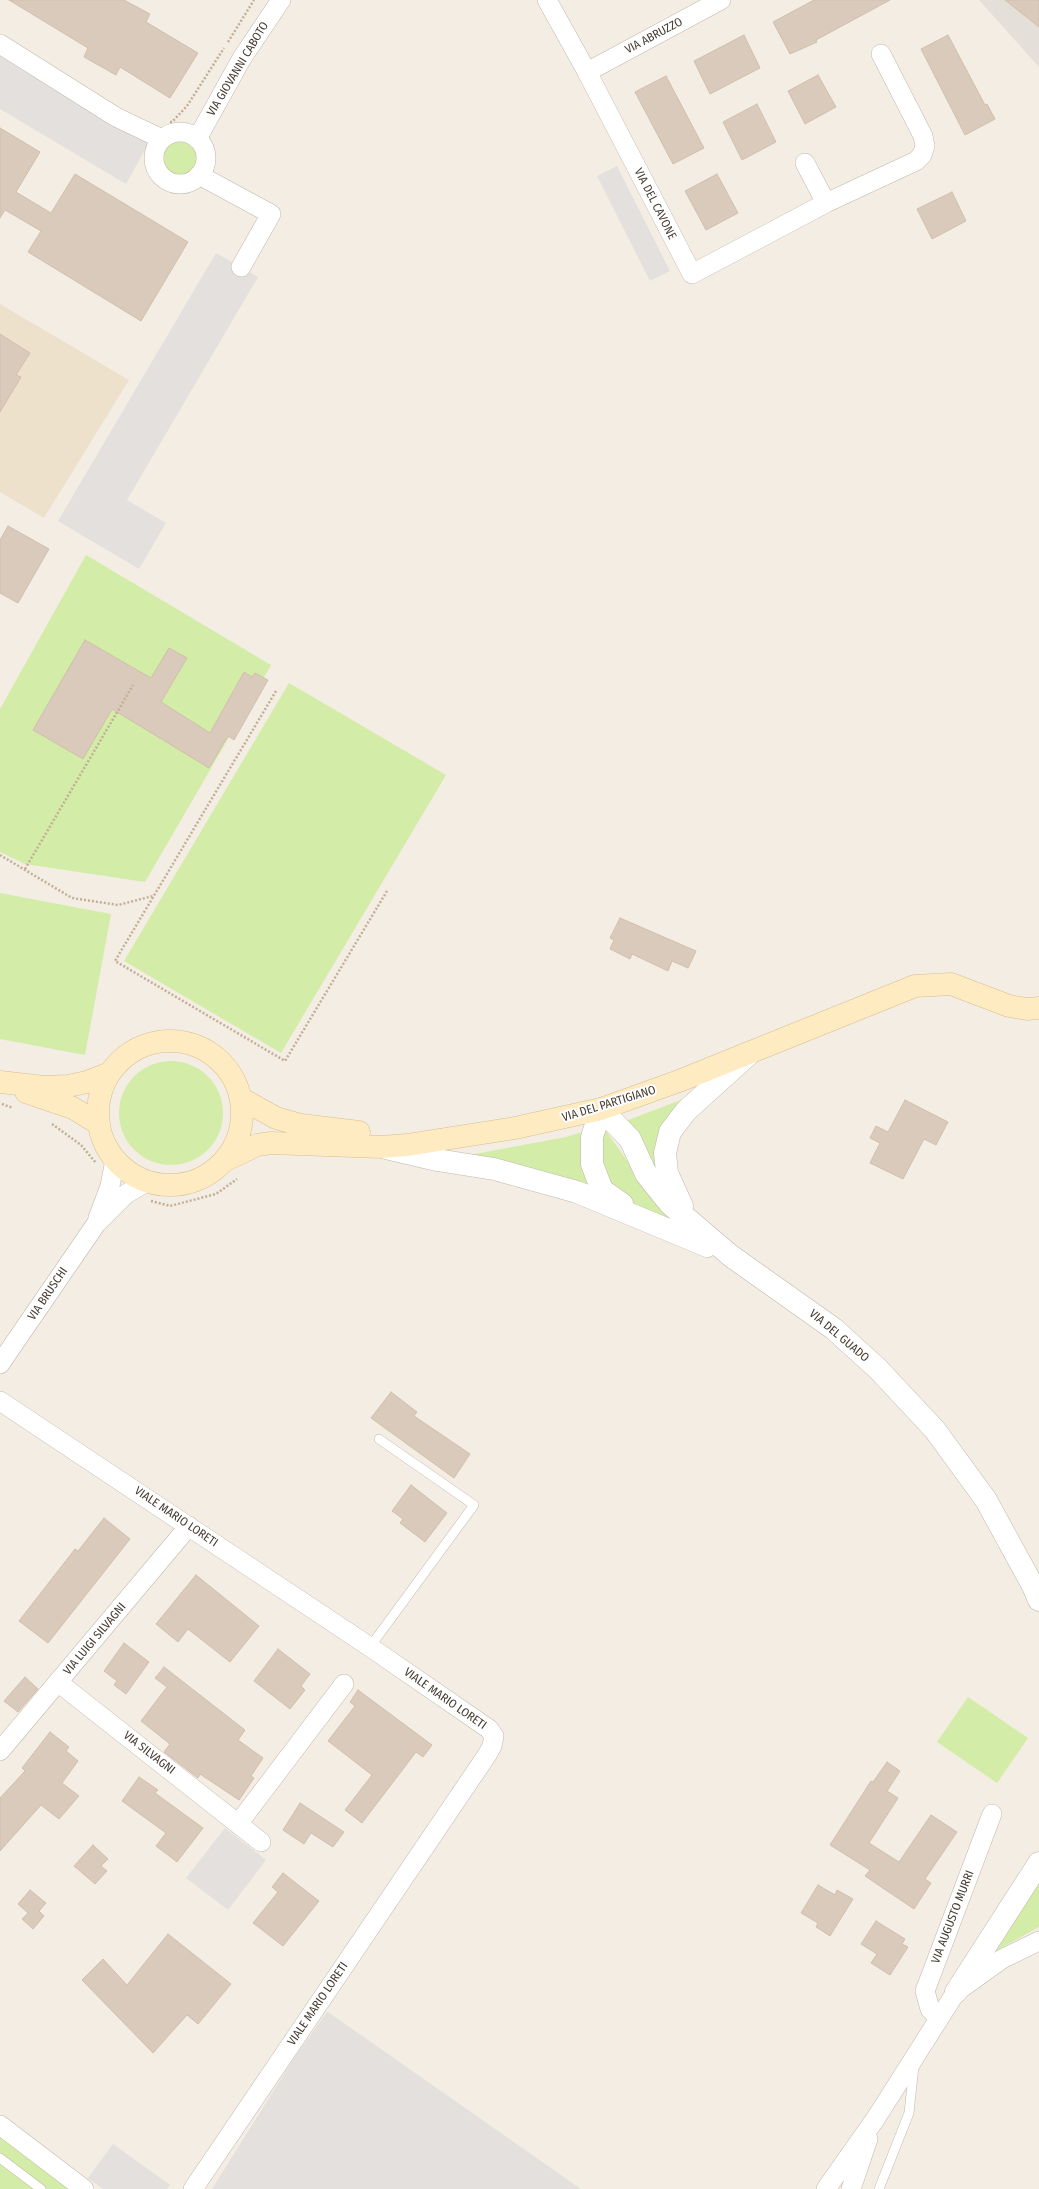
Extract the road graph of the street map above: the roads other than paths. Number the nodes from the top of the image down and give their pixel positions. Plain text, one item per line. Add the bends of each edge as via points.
1 (282, 0) edge
2 (546, 0) edge
3 (721, 0) edge
4 (0, 44) edge
5 (881, 54) dead end
6 (587, 72) junction
7 (163, 130) junction
8 (196, 139) junction
9 (805, 163) dead end
10 (199, 175) junction
11 (826, 203) junction
12 (241, 267) dead end
13 (1039, 1008) edge
14 (750, 1053) junction
15 (110, 1073) junction
16 (0, 1083) edge
17 (242, 1099) junction
18 (601, 1108) junction
19 (99, 1124) junction
20 (464, 1136) junction
21 (381, 1147) junction
22 (115, 1160) junction
23 (224, 1161) junction
24 (148, 1181) junction
25 (642, 1217) junction
26 (96, 1224) junction
27 (694, 1226) junction
28 (731, 1256) junction
29 (0, 1364) edge
30 (0, 1401) edge
31 (379, 1439) dead end
32 (189, 1526) junction
33 (1039, 1600) edge
34 (370, 1647) junction
35 (59, 1683) junction
36 (344, 1684) dead end
37 (0, 1751) edge
38 (992, 1814) dead end
39 (238, 1824) junction
40 (261, 1842) dead end
41 (1039, 1863) edge
42 (1039, 1940) edge
43 (956, 1992) junction
44 (939, 2018) junction
45 (916, 2054) junction
46 (876, 2118) junction
47 (0, 2125) edge
48 (0, 2158) edge
49 (40, 2189) edge
50 (84, 2189) edge
51 (193, 2189) edge
52 (826, 2189) edge
53 (851, 2189) edge
54 (880, 2189) edge

1 - 8 street, VIA GIOVANNI CABOTO via 242,58
2 - 6 street, VIA DEL CAVONE
3 - 6 street, VIA ABRUZZO
4 - 7 street via 116,116
5 - 11 street, VIA DEL CAVONE via 923,136 925,146 922,156
6 - 11 street, VIA DEL CAVONE via 692,274
7 - 8 street via 168,135 183,133
7 - 10 street via 154,162 161,176 176,184 192,180
8 - 10 street via 202,145 205,156
9 - 11 street
10 - 12 street via 270,214
13 - 14 main road, VIA DEL PARTIGIANO via 1009,1006 951,984 915,986
14 - 18 main road, VIA DEL PARTIGIANO via 679,1082
14 - 27 street via 686,1111 670,1132 665,1153 667,1173 676,1197
15 - 16 main road via 68,1086 44,1087
15 - 17 main road via 124,1057 142,1046 163,1041 184,1042 204,1049 222,1062 234,1079
15 - 19 main road via 99,1101
16 - 19 main road via 73,1108
17 - 20 main road, VIA DEL PARTIGIANO via 276,1118 301,1125 381,1135
17 - 23 main road via 242,1122 236,1143
18 - 20 main road, VIA DEL PARTIGIANO via 559,1119
18 - 25 street via 592,1137 592,1164 602,1190
18 - 27 street, VIA DEL GUADO via 630,1139 646,1174 670,1204
19 - 22 main road via 105,1143
20 - 21 main road, VIA DEL PARTIGIANO
21 - 23 main road, VIA DEL PARTIGIANO via 271,1143 257,1145
21 - 25 street via 538,1180
22 - 24 main road via 130,1173
22 - 26 street, VIA BRUSCHI via 110,1186
23 - 24 main road via 208,1174 189,1183 168,1185
24 - 26 street, VIA BRUSCHI via 126,1194
25 - 28 street
26 - 29 street, VIA BRUSCHI
27 - 28 street, VIA DEL GUADO
28 - 33 street, VIA DEL GUADO via 834,1329 878,1369 934,1430 986,1500
30 - 32 street, VIALE MARIO LORETI
31 - 34 lane via 474,1505
32 - 34 street, VIALE MARIO LORETI
32 - 35 street, VIA LUIGI SILVAGNI
34 - 51 street, VIALE MARIO LORETI via 493,1732 494,1741 483,1761
35 - 37 street, VIA LUIGI SILVAGNI
35 - 39 street, VIA SILVAGNI
36 - 39 street
38 - 44 street, VIA AUGUSTO MURRI via 925,1991 930,2009
39 - 40 street, VIA SILVAGNI
41 - 43 street
42 - 43 street via 1002,1959
43 - 44 street
44 - 45 street
45 - 46 street
45 - 54 lane via 910,2113
46 - 52 street
46 - 53 street
47 - 50 street
48 - 49 lane

